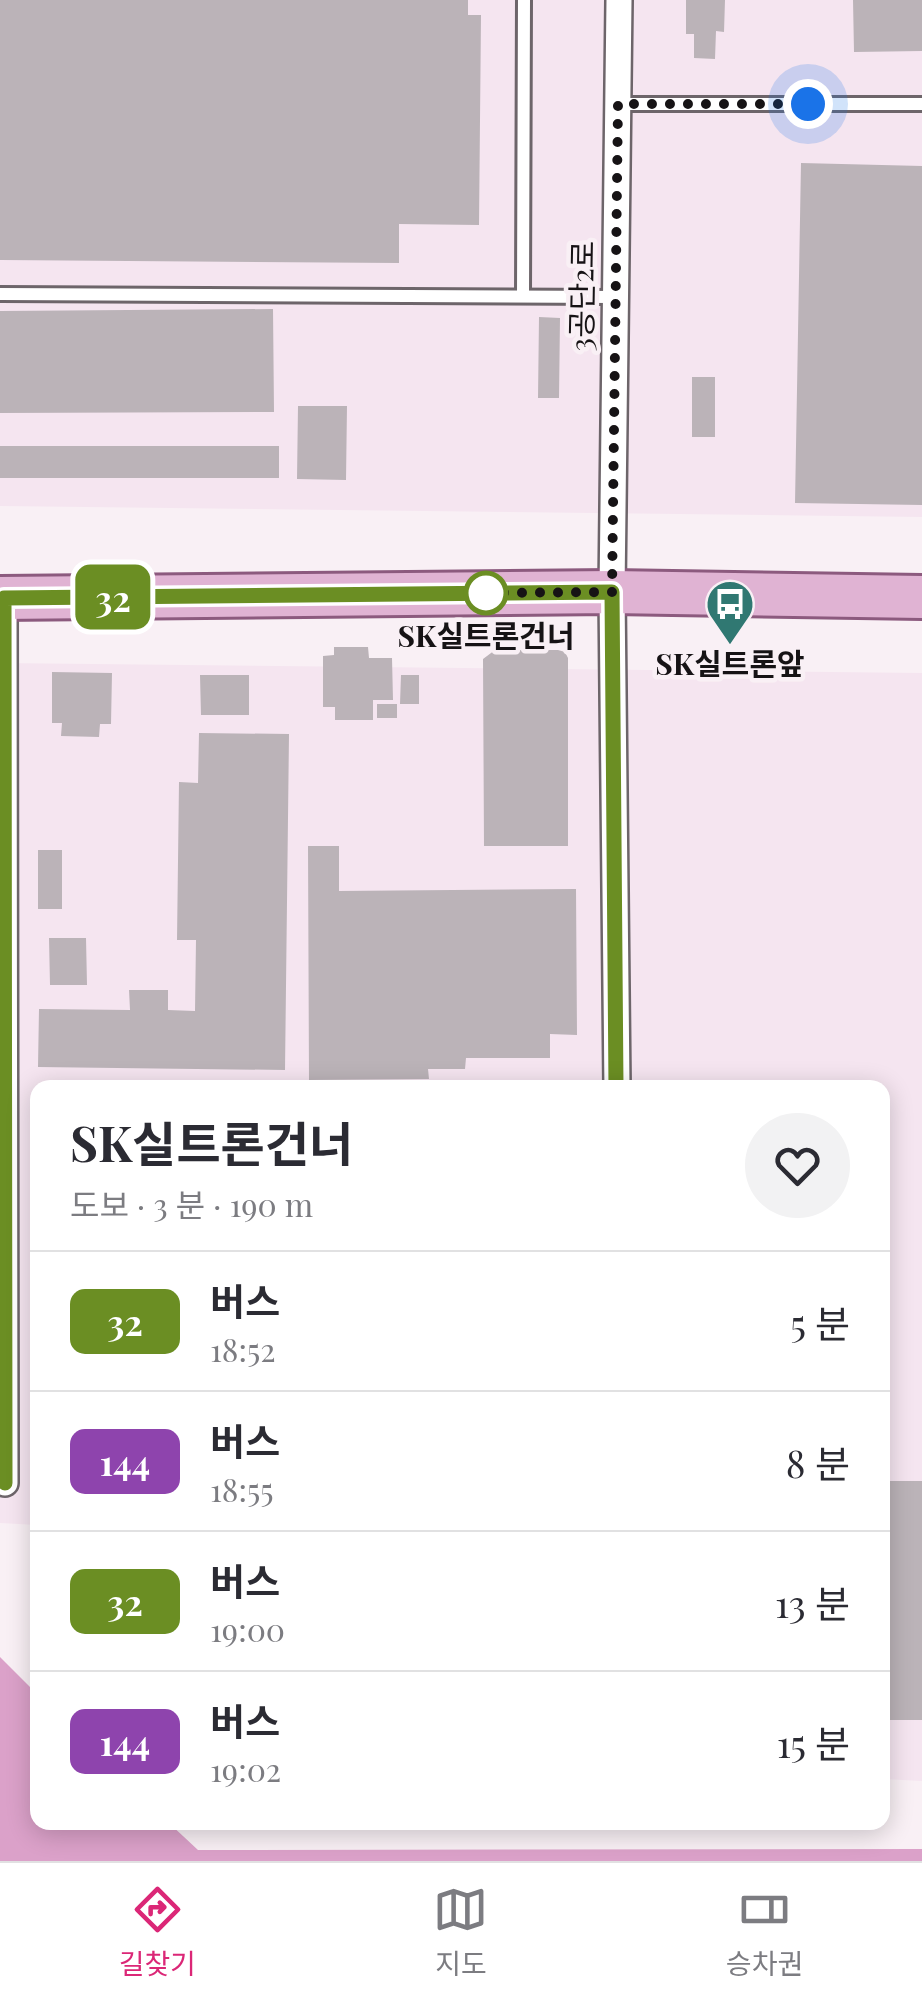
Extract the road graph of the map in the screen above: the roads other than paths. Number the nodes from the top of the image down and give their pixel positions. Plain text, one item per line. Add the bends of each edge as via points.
1 (524, 0) edge
2 (619, 0) edge
3 (618, 104) junction
4 (922, 104) edge
5 (0, 294) edge
6 (523, 296) junction
7 (616, 297) junction
8 (612, 592) junction
9 (922, 597) edge
10 (2, 598) edge
11 (616, 1080) edge
12 (5, 1483) dead end

1 - 6 lane
2 - 3 street, 3공단2로
3 - 4 lane
3 - 7 street, 3공단2로
5 - 6 lane
6 - 7 lane
7 - 8 street, 3공단2로
8 - 9 main road
8 - 10 main road
8 - 11 street, 3공단2로
10 - 12 street

